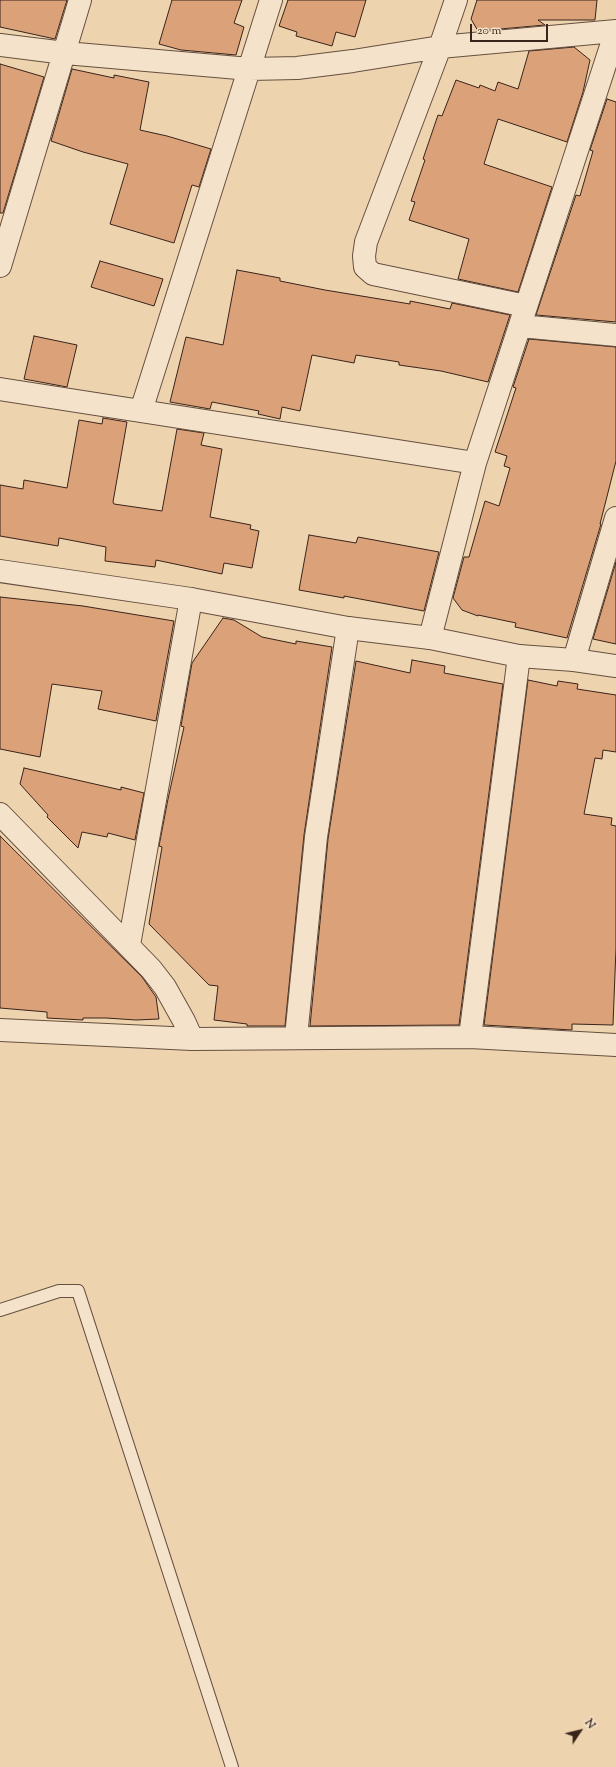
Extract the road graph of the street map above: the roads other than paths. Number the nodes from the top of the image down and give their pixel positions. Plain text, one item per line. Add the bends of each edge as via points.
1 (80, 0) edge
2 (271, 0) edge
3 (456, 0) edge
4 (616, 31) edge
5 (0, 45) edge
6 (440, 46) junction
7 (65, 53) junction
8 (250, 69) junction
9 (0, 266) edge
10 (523, 316) junction
11 (616, 335) edge
12 (0, 389) edge
13 (141, 411) junction
14 (475, 463) junction
15 (616, 518) edge
16 (0, 571) edge
17 (192, 599) junction
18 (348, 628) junction
19 (430, 638) junction
20 (519, 656) junction
21 (574, 660) junction
22 (616, 666) edge
23 (0, 814) edge
24 (129, 945) junction
25 (0, 1030) edge
26 (296, 1037) junction
27 (470, 1037) junction
28 (192, 1039) junction
29 (616, 1045) edge
30 (0, 1310) edge
31 (232, 1767) edge

1 - 7 street
2 - 8 street
3 - 6 street
4 - 6 street
4 - 10 street
5 - 7 street
6 - 8 street via 297,68
6 - 10 street via 366,242 365,267 373,274
7 - 8 street
7 - 9 street
8 - 13 street
10 - 11 street
10 - 14 street
12 - 13 street
13 - 14 street
14 - 19 street
15 - 21 street
16 - 17 street
17 - 18 street
17 - 24 street
18 - 19 street
18 - 26 street via 316,837
19 - 20 street
20 - 21 street
20 - 27 street
21 - 22 street
23 - 24 street
24 - 28 street via 165,987
25 - 28 street
26 - 27 street
26 - 28 street
27 - 29 street
30 - 31 lane via 59,1291 78,1291

